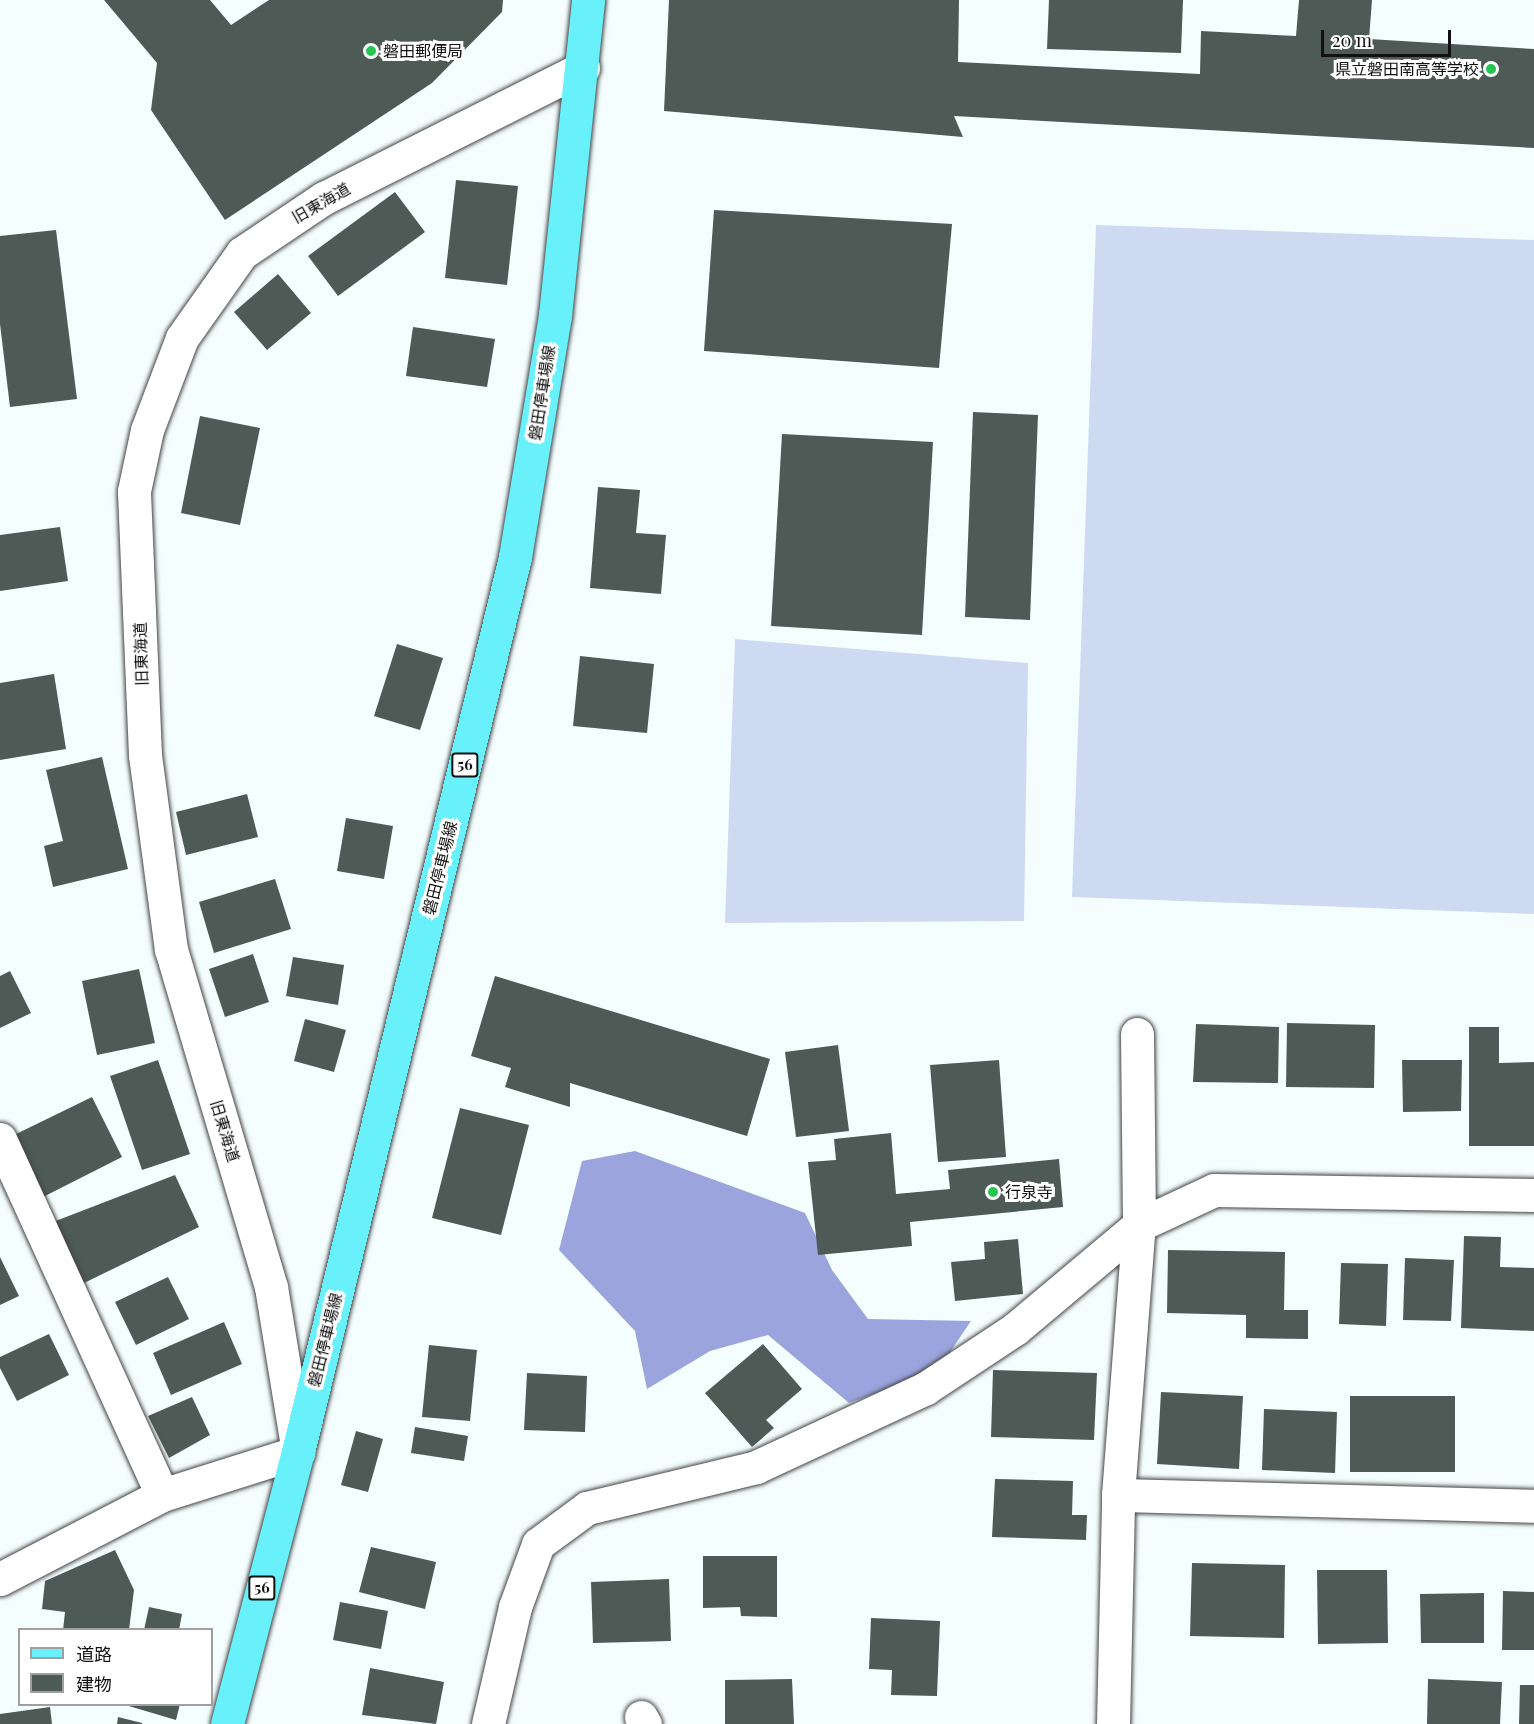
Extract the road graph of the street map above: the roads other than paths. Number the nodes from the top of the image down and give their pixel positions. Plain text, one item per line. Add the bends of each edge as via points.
1 (588, 0) edge
2 (583, 68) junction
3 (1137, 1034) dead end
4 (0, 1139) edge
5 (1534, 1195) edge
6 (1139, 1225) junction
7 (298, 1452) junction
8 (1118, 1494) junction
9 (162, 1495) junction
10 (1534, 1506) edge
11 (0, 1579) edge
12 (227, 1724) edge
13 (488, 1724) edge
14 (1113, 1724) edge

1 - 2 main road, 磐田停車場線 / 56
2 - 7 main road, 磐田停車場線 / 56 via 555,315 515,557
2 - 7 street, 旧東海道 via 324,198 242,253 182,338 147,430 134,491 145,755 171,950 271,1287
3 - 6 street
4 - 9 street
5 - 6 street via 1214,1190
6 - 8 street
6 - 13 street via 1015,1329 926,1388 756,1467 587,1508 538,1544 515,1607
7 - 9 street
7 - 12 main road, 磐田停車場線 / 56
8 - 10 street
8 - 14 street
9 - 11 street

